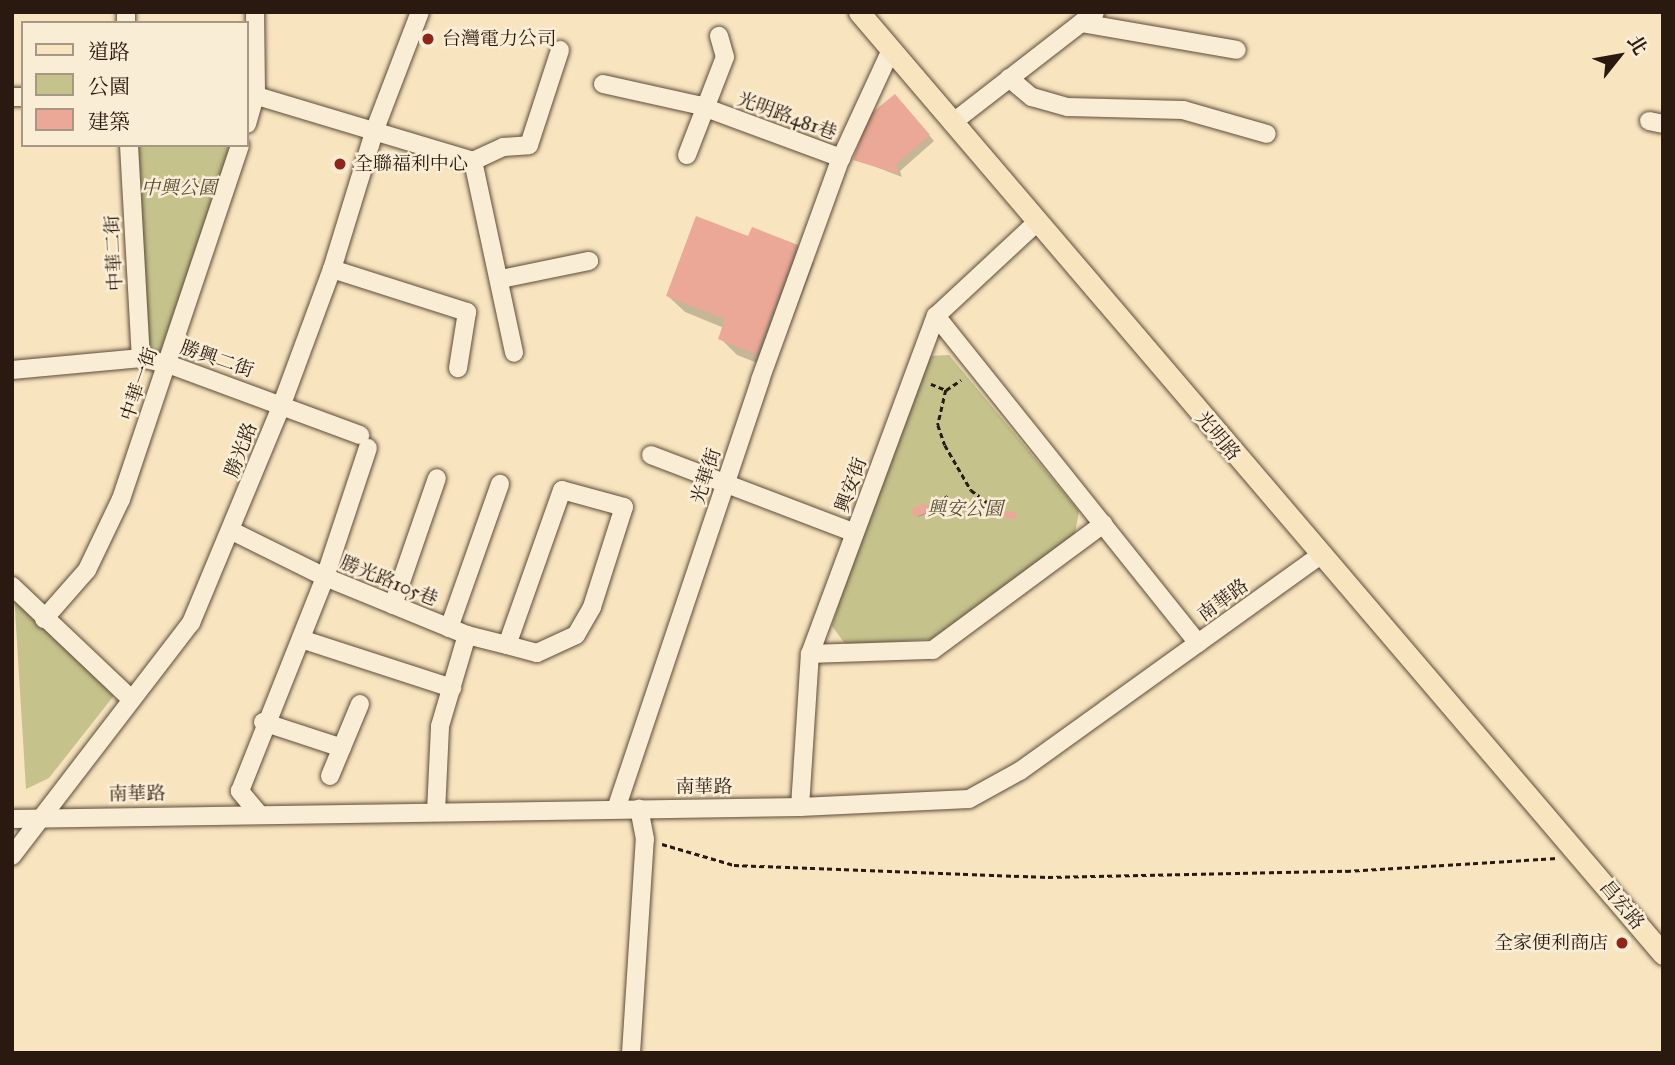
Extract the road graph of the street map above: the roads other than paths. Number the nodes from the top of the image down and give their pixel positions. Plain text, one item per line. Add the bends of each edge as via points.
1 (256, 12) edge
2 (420, 12) edge
3 (859, 12) edge
4 (1088, 18) edge
5 (719, 36) dead end
6 (561, 50) dead end
7 (891, 50) junction
8 (1237, 50) dead end
9 (1009, 78) junction
10 (603, 84) dead end
11 (251, 93) edge
12 (706, 108) junction
13 (248, 116) edge
14 (952, 123) junction
15 (375, 128) junction
16 (1267, 134) dead end
17 (128, 147) edge
18 (239, 147) edge
19 (687, 155) dead end
20 (841, 158) junction
21 (473, 161) junction
22 (1037, 222) junction
23 (589, 261) dead end
24 (332, 269) junction
25 (501, 279) junction
26 (936, 316) junction
27 (514, 353) dead end
28 (141, 358) junction
29 (168, 363) junction
30 (458, 368) dead end
31 (12, 370) edge
32 (282, 404) junction
33 (651, 455) dead end
34 (437, 478) dead end
35 (500, 484) dead end
36 (726, 484) junction
37 (1103, 524) junction
38 (232, 531) junction
39 (855, 533) junction
40 (1320, 556) junction
41 (324, 577) junction
42 (12, 586) edge
43 (393, 605) junction
44 (44, 620) junction
45 (449, 628) junction
46 (467, 635) junction
47 (300, 639) junction
48 (1198, 643) junction
49 (507, 645) junction
50 (810, 654) junction
51 (452, 688) junction
52 (131, 699) junction
53 (360, 704) dead end
54 (263, 722) junction
55 (342, 748) junction
56 (330, 776) dead end
57 (800, 807) junction
58 (639, 808) junction
59 (616, 809) junction
60 (436, 812) junction
61 (259, 814) junction
62 (44, 816) junction
63 (12, 819) edge
64 (12, 856) edge
65 (1581, 856) joint
66 (1663, 954) edge
67 (631, 1053) edge

1 - 11 street
2 - 15 street, 勝光路
3 - 7 main road, 光明路
4 - 8 street
4 - 9 street
5 - 12 street via 725,57
6 - 21 street via 529,145 503,147
7 - 14 main road, 光明路
7 - 20 street, 光明路481巷
9 - 14 street
9 - 16 street via 1032,97 1068,107 1183,110
10 - 12 street, 光明路481巷 via 655,92
11 - 13 street
11 - 15 street
12 - 19 street
12 - 20 street, 光明路481巷
14 - 22 main road, 光明路
15 - 21 street
15 - 24 street, 勝光路
17 - 28 street, 中華二街
18 - 29 street, 中華一街
20 - 36 street, 光華街
21 - 25 street
22 - 26 street, 興安街
22 - 40 main road, 光明路
23 - 25 street
24 - 30 street via 467,312
24 - 32 street, 勝光路
25 - 27 street
26 - 37 street
26 - 39 street, 興安街
28 - 29 street, 勝興二街
28 - 31 street, 勝興二街
29 - 32 street, 勝興二街
29 - 44 street, 中華一街 via 121,499 92,558
32 - 38 street, 勝光路
32 - 41 street, 勝興二街 via 364,441
33 - 36 street
34 - 43 street
35 - 45 street
36 - 39 street
36 - 59 street, 光華街
37 - 48 street
37 - 50 street via 933,650
38 - 41 street, 勝光路105巷
38 - 52 street, 勝光路 via 191,623
39 - 50 street, 興安街
40 - 48 street, 南華路
40 - 65 main road, 光明路
41 - 43 street, 勝光路105巷
41 - 47 street
42 - 44 street
43 - 45 street, 勝光路105巷
44 - 52 street
45 - 46 street, 勝光路105巷
46 - 49 street, 勝光路105巷
46 - 51 street
47 - 51 street
47 - 54 street
48 - 57 street, 南華路 via 1020,771 970,799
49 - 49 street, 勝光路105巷 via 562,490 624,507 593,607 576,635 537,653
50 - 57 street, 興安街
51 - 60 street via 440,726
52 - 62 street, 勝光路
53 - 55 street
54 - 55 street
54 - 61 street via 240,791
55 - 56 street
57 - 58 street, 南華路
58 - 59 street, 南華路
58 - 67 street via 645,839
59 - 60 street, 南華路
60 - 61 street, 南華路
61 - 62 street, 南華路
62 - 63 street, 南華路
62 - 64 street, 勝光路
65 - 66 main road, 昌宏路

